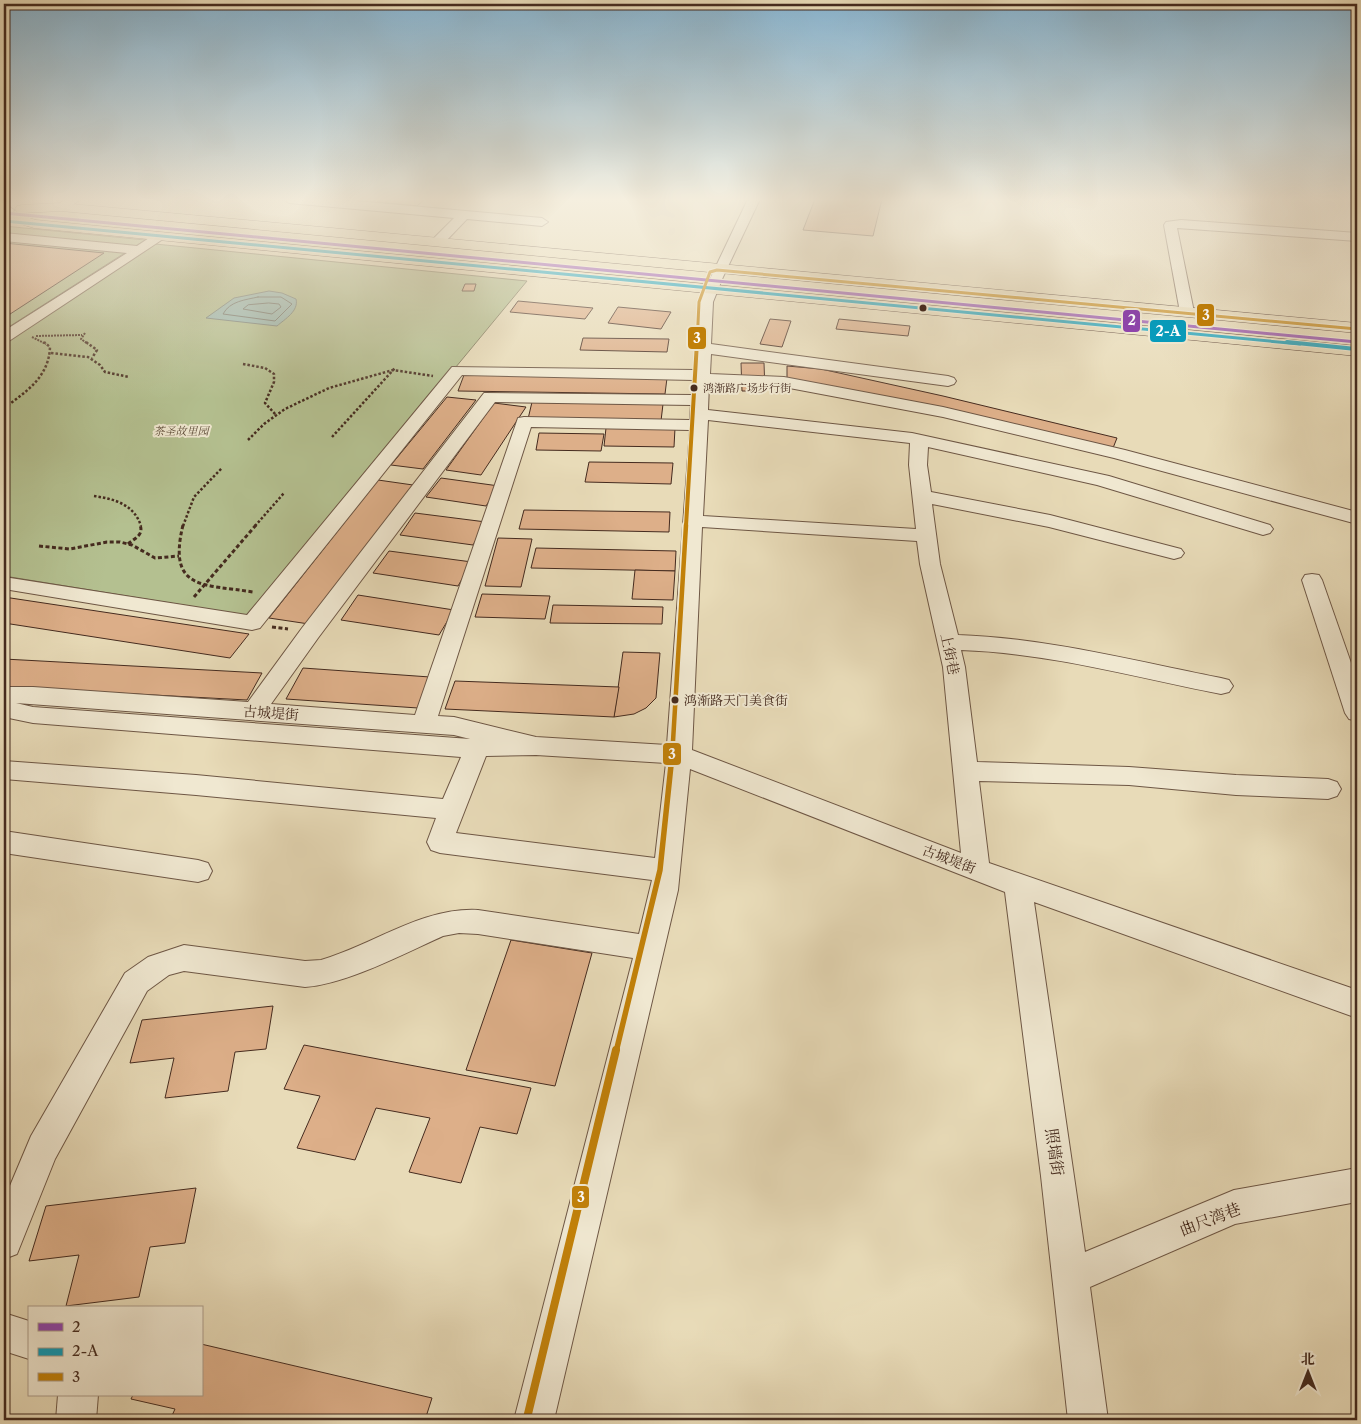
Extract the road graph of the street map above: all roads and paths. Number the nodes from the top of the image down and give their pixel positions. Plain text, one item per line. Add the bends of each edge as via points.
1 (115, 265) edge
2 (462, 265) edge
3 (563, 265) edge
4 (580, 265) edge
5 (665, 265) edge
6 (722, 265) edge
7 (1178, 265) edge
8 (715, 279) junction
9 (1187, 312) junction
10 (1357, 328) edge
11 (86, 333) dead end
12 (6, 335) edge
13 (82, 335) junction
14 (1357, 337) edge
15 (1357, 342) edge
16 (703, 348) junction
17 (1357, 351) edge
18 (50, 353) junction
19 (91, 358) junction
20 (774, 358) junction
21 (243, 364) dead end
22 (394, 369) junction
23 (129, 377) dead end
24 (451, 378) junction
25 (775, 381) junction
26 (948, 381) dead end
27 (700, 399) junction
28 (4, 408) edge
29 (276, 415) junction
30 (332, 436) dead end
31 (248, 440) dead end
32 (919, 440) junction
33 (222, 468) dead end
34 (284, 493) dead end
35 (94, 496) dead end
36 (922, 496) junction
37 (1357, 518) edge
38 (693, 521) junction
39 (1263, 529) dead end
40 (927, 536) junction
41 (128, 544) junction
42 (39, 546) dead end
43 (1174, 553) dead end
44 (179, 556) junction
45 (1312, 580) dead end
46 (4, 583) edge
47 (205, 584) junction
48 (274, 595) junction
49 (181, 612) junction
50 (252, 623) junction
51 (310, 633) junction
52 (948, 642) junction
53 (1221, 686) dead end
54 (7, 711) edge
55 (254, 712) junction
56 (1357, 713) edge
57 (424, 723) junction
58 (536, 746) junction
59 (476, 749) junction
60 (679, 755) junction
61 (4, 770) edge
62 (966, 771) junction
63 (1328, 789) dead end
64 (452, 810) junction
65 (4, 842) edge
66 (976, 870) junction
67 (667, 871) junction
68 (198, 872) dead end
69 (1018, 885) junction
70 (649, 948) junction
71 (1357, 1004) edge
72 (1357, 1185) edge
73 (4, 1241) edge
74 (1071, 1277) junction
75 (4, 1332) edge
76 (28, 1340) edge
77 (78, 1396) edge
78 (76, 1420) edge
79 (534, 1420) edge
80 (1088, 1420) edge

1 - 12 street
2 - 8 main road via 663,285
3 - 8 main road
4 - 8 main road
5 - 8 main road
6 - 8 street
7 - 9 street
8 - 9 main road
8 - 14 main road
8 - 15 main road
8 - 16 street via 706,302
8 - 17 main road
9 - 10 main road
11 - 13 path
13 - 18 path via 30,336 45,342
13 - 19 path via 81,339 97,350
16 - 20 street
16 - 27 street
18 - 19 path
18 - 28 path via 50,361 42,375
19 - 23 path via 105,372
20 - 25 street
20 - 26 street
21 - 29 path via 265,368 274,374 265,403
22 - 24 path
22 - 29 path via 329,388
22 - 30 path
24 - 27 street via 458,370
24 - 48 street
25 - 27 street
25 - 37 street via 953,414 1119,454
27 - 32 street via 764,420
27 - 38 street
27 - 51 street via 490,398
27 - 57 street via 524,422
29 - 31 path
32 - 36 street, 上街巷
32 - 39 street via 1102,480
33 - 44 path via 190,503
34 - 47 path
35 - 41 path via 120,502 139,520 142,525 140,535
36 - 40 street, 上街巷
36 - 43 street via 1050,521
38 - 40 street
38 - 60 street
40 - 52 street, 上街巷
41 - 42 path via 107,542 70,549
41 - 44 path via 155,558
44 - 47 path via 183,574 194,582
45 - 56 lane
46 - 49 street
47 - 48 path
47 - 49 path
48 - 50 street
49 - 50 street
50 - 51 path
51 - 55 street
52 - 53 street via 1034,649
52 - 62 street, 上街巷
54 - 55 street, 古城堤街 via 33,695
54 - 59 street, 古城堤街
55 - 57 street, 古城堤街
57 - 58 street, 古城堤街 via 466,727
58 - 59 street, 古城堤街
58 - 60 street, 古城堤街
59 - 64 street
60 - 66 street, 古城堤街
60 - 67 street
61 - 64 street
62 - 63 street via 1128,776
62 - 66 street, 上街巷
64 - 67 street via 440,842
65 - 68 street
66 - 69 street, 古城堤街
67 - 70 street
69 - 71 street, 古城堤街
69 - 74 street, 照墙街
70 - 73 street via 459,921 439,925 321,973 305,974 184,958 165,961 136,982 43,1148
70 - 79 street
72 - 74 street, 曲尺湾巷 via 1234,1207
74 - 80 street, 照墙街
75 - 76 street
77 - 78 street

